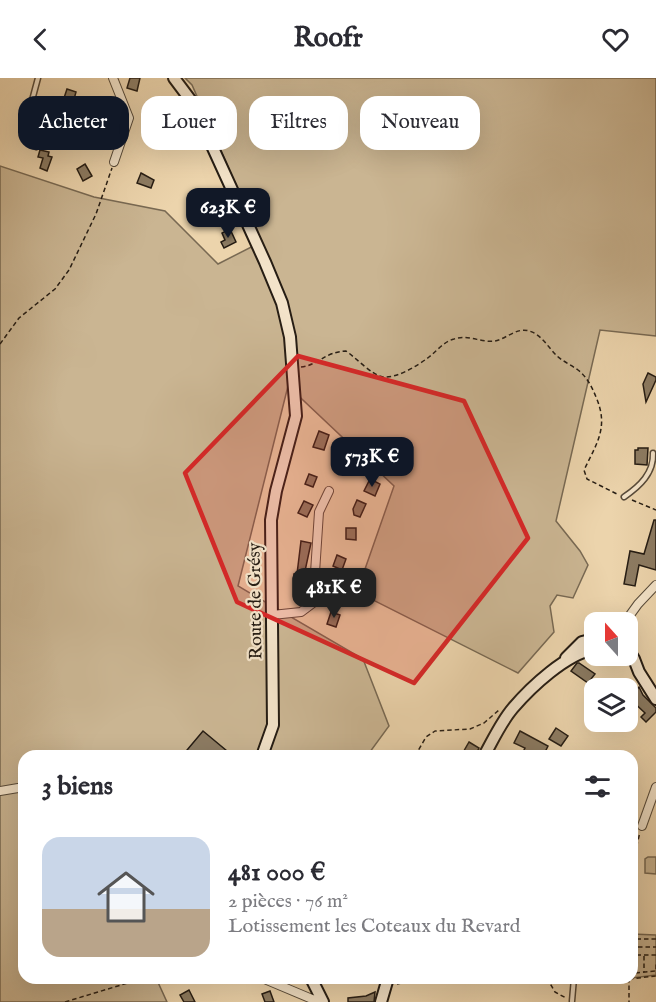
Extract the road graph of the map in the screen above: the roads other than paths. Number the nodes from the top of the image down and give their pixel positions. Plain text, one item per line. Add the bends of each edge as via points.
1 (38, 78) edge
2 (113, 78) edge
3 (174, 78) edge
4 (33, 96) edge
5 (114, 162) road end
6 (653, 453) dead end
7 (329, 491) dead end
8 (624, 497) road end
9 (656, 585) edge
10 (632, 612) edge
11 (272, 615) junction
12 (584, 642) edge
13 (584, 652) edge
14 (561, 664) junction
15 (633, 666) edge
16 (637, 666) edge
17 (639, 672) junction
18 (656, 699) edge
19 (264, 750) edge
20 (488, 750) edge
21 (656, 787) edge
22 (18, 788) edge
23 (0, 791) edge
24 (642, 826) road end
25 (276, 984) edge
26 (314, 984) edge
27 (386, 984) edge
28 (573, 984) edge
29 (322, 1001) edge
30 (572, 1001) edge
31 (381, 1002) edge

1 - 4 lane
2 - 5 street via 129,118
3 - 11 main road, Route de Grésy via 192,102 265,262 282,303 290,337 296,416 272,520
6 - 8 lane via 648,474
7 - 11 street via 319,512 313,603 301,612
9 - 10 street
11 - 19 main road, Route de Grésy via 273,725
12 - 14 main road via 575,646
13 - 14 main road
14 - 20 main road via 511,710
15 - 17 main road
16 - 17 main road
17 - 18 main road
21 - 24 street
22 - 23 street
25 - 29 street
26 - 29 main road
27 - 31 main road
28 - 30 lane

